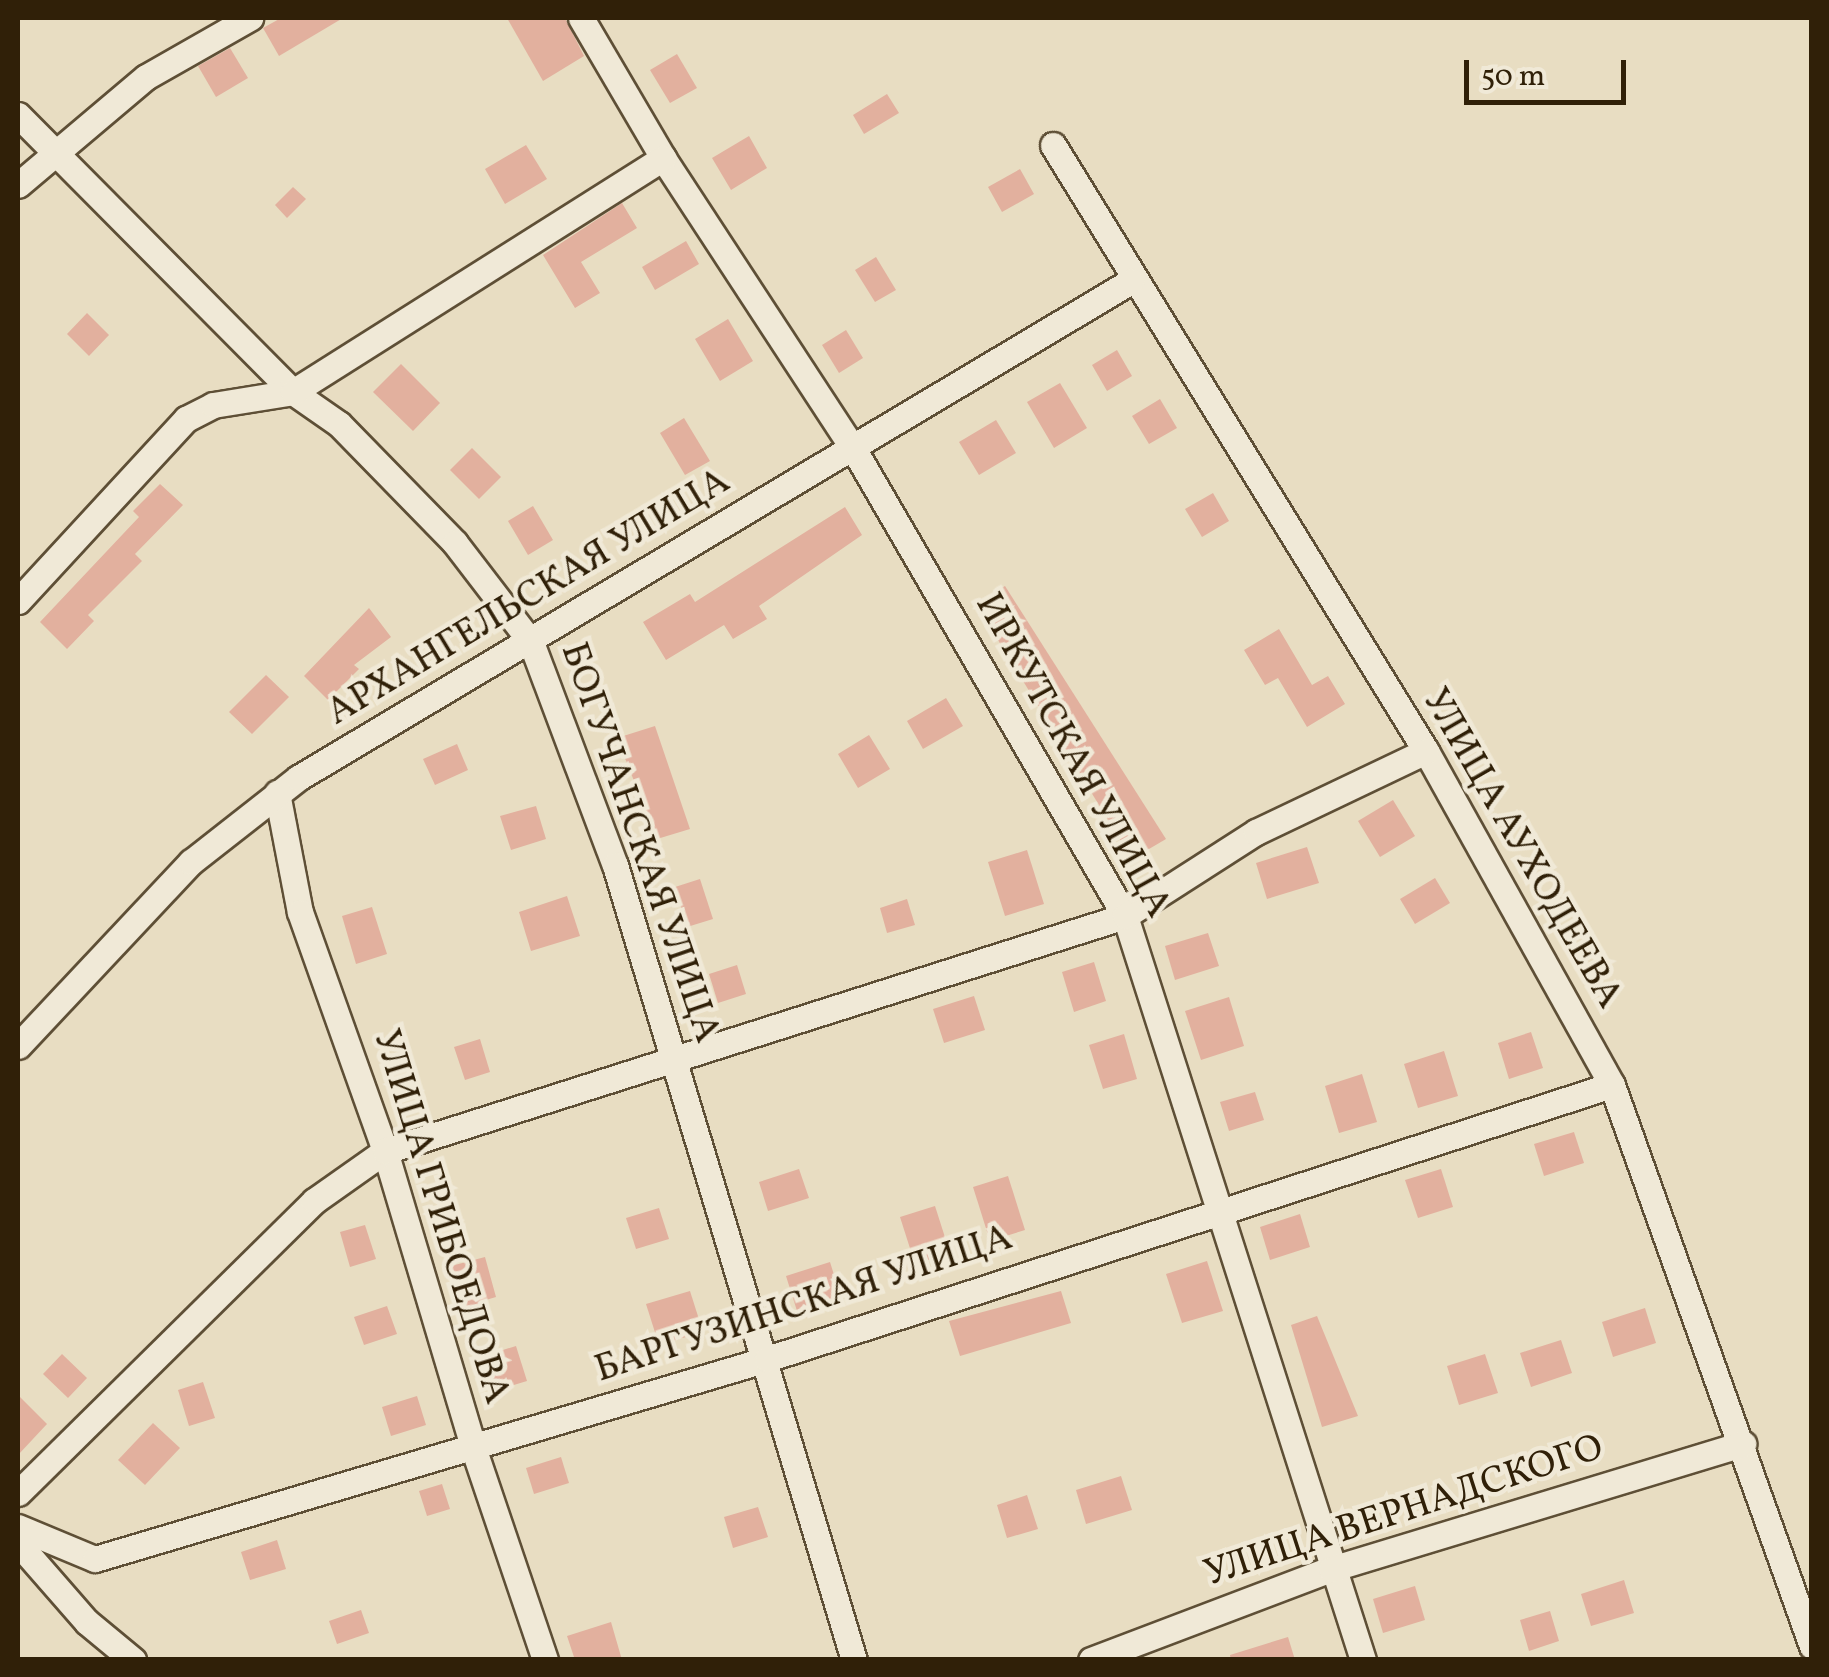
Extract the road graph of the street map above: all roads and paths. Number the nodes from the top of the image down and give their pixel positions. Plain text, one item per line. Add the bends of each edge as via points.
1 (250, 18) edge
2 (581, 18) edge
3 (18, 116) edge
4 (1053, 144) dead end
5 (52, 150) junction
6 (663, 158) junction
7 (18, 185) edge
8 (1131, 281) junction
9 (293, 392) junction
10 (854, 448) junction
11 (18, 601) edge
12 (532, 642) junction
13 (1426, 752) junction
14 (277, 793) junction
15 (1125, 916) junction
16 (18, 1046) edge
17 (673, 1056) junction
18 (1612, 1085) junction
19 (385, 1150) junction
20 (1219, 1212) junction
21 (768, 1359) junction
22 (1743, 1444) junction
23 (473, 1448) junction
24 (18, 1494) edge
25 (18, 1527) edge
26 (18, 1544) edge
27 (1331, 1569) junction
28 (1812, 1646) edge
29 (134, 1660) edge
30 (545, 1660) edge
31 (854, 1660) edge
32 (1091, 1660) edge
33 (1363, 1660) edge

1 - 5 street via 146,77
2 - 6 street, ИРКУТСКАЯ УЛИЦА
3 - 5 street, БОГУЧАНСКАЯ УЛИЦА
4 - 8 street, УЛИЦА АУХОДЕЕВА
5 - 7 street
5 - 9 street, БОГУЧАНСКАЯ УЛИЦА
6 - 9 street
6 - 10 street, ИРКУТСКАЯ УЛИЦА
8 - 10 street, АРХАНГЕЛЬСКАЯ УЛИЦА
8 - 13 street, УЛИЦА АУХОДЕЕВА
9 - 11 street via 213,404 186,419
9 - 12 street, БОГУЧАНСКАЯ УЛИЦА via 339,424 455,543
10 - 12 street, АРХАНГЕЛЬСКАЯ УЛИЦА
10 - 15 street, ИРКУТСКАЯ УЛИЦА
12 - 14 street, АРХАНГЕЛЬСКАЯ УЛИЦА
12 - 17 street, БОГУЧАНСКАЯ УЛИЦА via 615,866
13 - 15 street via 1256,832
13 - 18 street, УЛИЦА АУХОДЕЕВА
14 - 16 street, АРХАНГЕЛЬСКАЯ УЛИЦА via 191,862
14 - 19 street, УЛИЦА ГРИБОЕДОВА via 300,912
15 - 17 street
15 - 20 street, ИРКУТСКАЯ УЛИЦА
17 - 19 street
17 - 21 street, БОГУЧАНСКАЯ УЛИЦА
18 - 20 street, БАРГУЗИНСКАЯ УЛИЦА
18 - 22 street, УЛИЦА АУХОДЕЕВА
19 - 23 street, УЛИЦА ГРИБОЕДОВА
19 - 24 street via 314,1201
20 - 21 street, БАРГУЗИНСКАЯ УЛИЦА
20 - 27 street, ИРКУТСКАЯ УЛИЦА
21 - 23 street, БАРГУЗИНСКАЯ УЛИЦА
21 - 31 street, БОГУЧАНСКАЯ УЛИЦА
22 - 27 street, УЛИЦА ВЕРНАДСКОГО
22 - 28 street, УЛИЦА АУХОДЕЕВА
23 - 25 street, БАРГУЗИНСКАЯ УЛИЦА via 95,1560
23 - 30 street, УЛИЦА ГРИБОЕДОВА
26 - 29 street via 87,1622
27 - 32 street, УЛИЦА ВЕРНАДСКОГО
27 - 33 street, ИРКУТСКАЯ УЛИЦА

